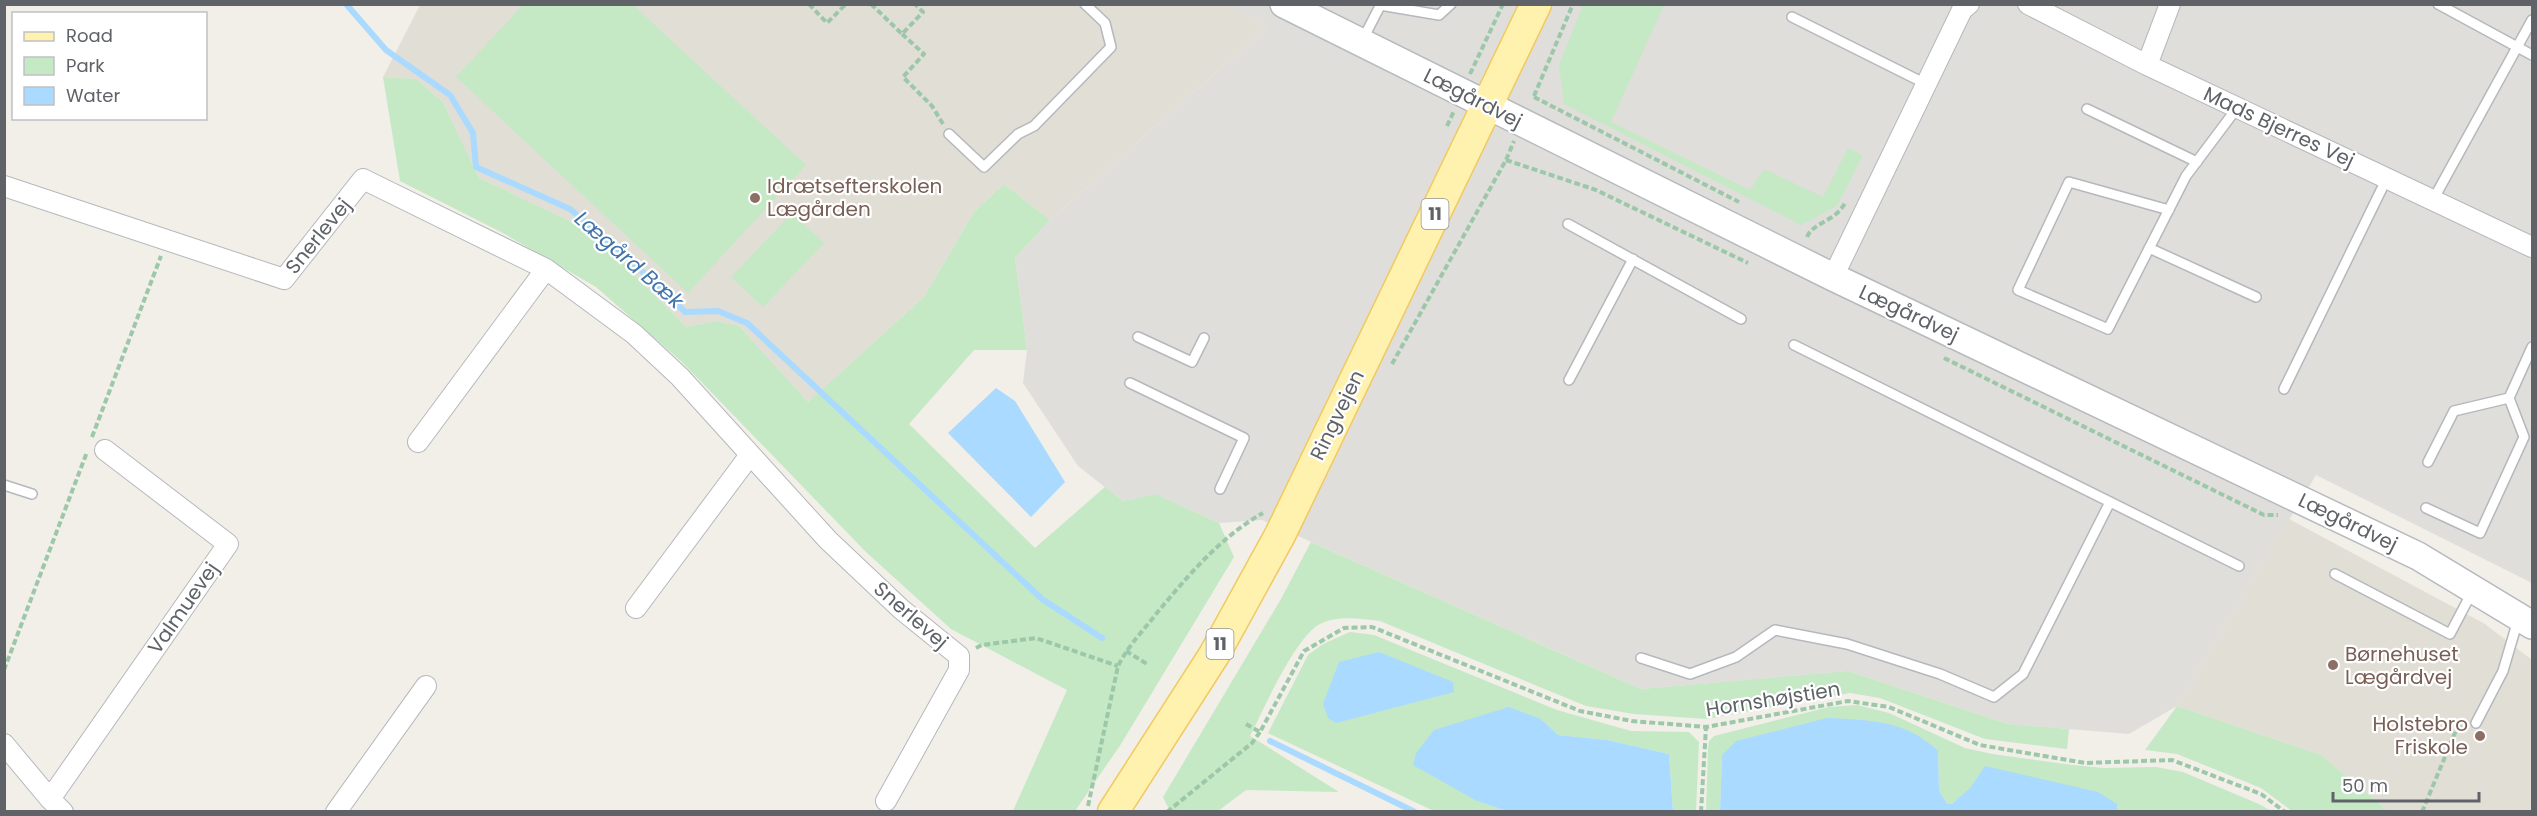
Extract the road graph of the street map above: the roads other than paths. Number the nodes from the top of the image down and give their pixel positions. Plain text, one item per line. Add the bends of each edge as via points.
1 (1085, 4) edge
2 (1284, 4) edge
3 (1452, 4) edge
4 (1536, 4) edge
5 (1969, 4) edge
6 (2028, 4) edge
7 (2170, 4) edge
8 (2438, 4) edge
9 (1380, 5) edge
10 (1792, 17) dead end
11 (2532, 20) edge
12 (1361, 43) junction
13 (2517, 47) junction
14 (2532, 55) edge
15 (2147, 65) junction
16 (1926, 84) junction
17 (1474, 99) junction
18 (2237, 108) junction
19 (2087, 110) dead end
20 (949, 134) road end
21 (2197, 162) junction
22 (2387, 178) junction
23 (4, 186) edge
24 (2433, 200) junction
25 (2169, 210) junction
26 (1568, 224) dead end
27 (2532, 247) edge
28 (2149, 248) junction
29 (1633, 259) junction
30 (546, 269) junction
31 (1833, 277) junction
32 (2256, 297) dead end
33 (1741, 319) dead end
34 (1138, 337) dead end
35 (1204, 338) dead end
36 (1794, 345) dead end
37 (2532, 347) edge
38 (1569, 380) dead end
39 (1130, 383) dead end
40 (2284, 389) dead end
41 (2509, 398) junction
42 (418, 442) dead end
43 (105, 450) dead end
44 (750, 455) junction
45 (2428, 462) dead end
46 (4, 485) edge
47 (1220, 489) dead end
48 (32, 495) dead end
49 (2110, 502) junction
50 (2426, 508) dead end
51 (2239, 566) dead end
52 (2335, 574) dead end
53 (2474, 589) junction
54 (636, 608) dead end
55 (2526, 620) edge
56 (1641, 658) dead end
57 (426, 686) dead end
58 (2476, 723) road end
59 (4, 744) edge
60 (886, 801) dead end
61 (56, 805) edge
62 (1104, 807) edge
63 (336, 812) edge

1 - 20 lane via 1105,23 1111,47 1034,126 1018,134 984,167
2 - 12 street, Lægårdvej
3 - 9 lane via 1439,15
4 - 17 main road, Ringvejen / 11
5 - 16 street via 1962,10
6 - 15 street, Mads Bjerres Vej
7 - 15 street
8 - 13 lane
9 - 12 lane
10 - 16 lane
11 - 13 lane
12 - 17 street, Lægårdvej
13 - 14 lane
13 - 24 lane
15 - 18 street, Mads Bjerres Vej
16 - 31 street
17 - 31 street, Lægårdvej
17 - 62 main road, Ringvejen / 11 via 1280,535 1172,724
18 - 21 lane
18 - 22 street, Mads Bjerres Vej
19 - 21 lane
21 - 25 lane
22 - 24 street, Mads Bjerres Vej
22 - 40 lane
23 - 30 street, Snerlevej via 284,279 363,179
24 - 27 street, Mads Bjerres Vej
25 - 28 lane
25 - 28 lane via 2069,182 2018,290 2108,329
26 - 29 lane
28 - 32 lane
29 - 33 lane
29 - 38 lane
30 - 42 street
30 - 44 street, Snerlevej via 634,334 680,377
31 - 53 street, Lægårdvej via 2327,511
34 - 35 lane via 1192,362
36 - 49 lane
37 - 41 lane
39 - 47 lane via 1244,438
41 - 45 lane via 2454,411
41 - 50 lane via 2524,437 2480,533
43 - 61 street, Valmuevej via 228,544
44 - 54 street
44 - 60 street, Snerlevej via 828,540 901,609 959,656 959,670
46 - 48 lane
49 - 51 lane
49 - 56 lane via 2023,674 1994,697 1940,674 1847,644 1775,630 1736,657 1690,674
52 - 53 lane via 2450,634
53 - 55 street, Lægårdvej
55 - 58 lane
57 - 63 street
59 - 61 street, Valmuevej

